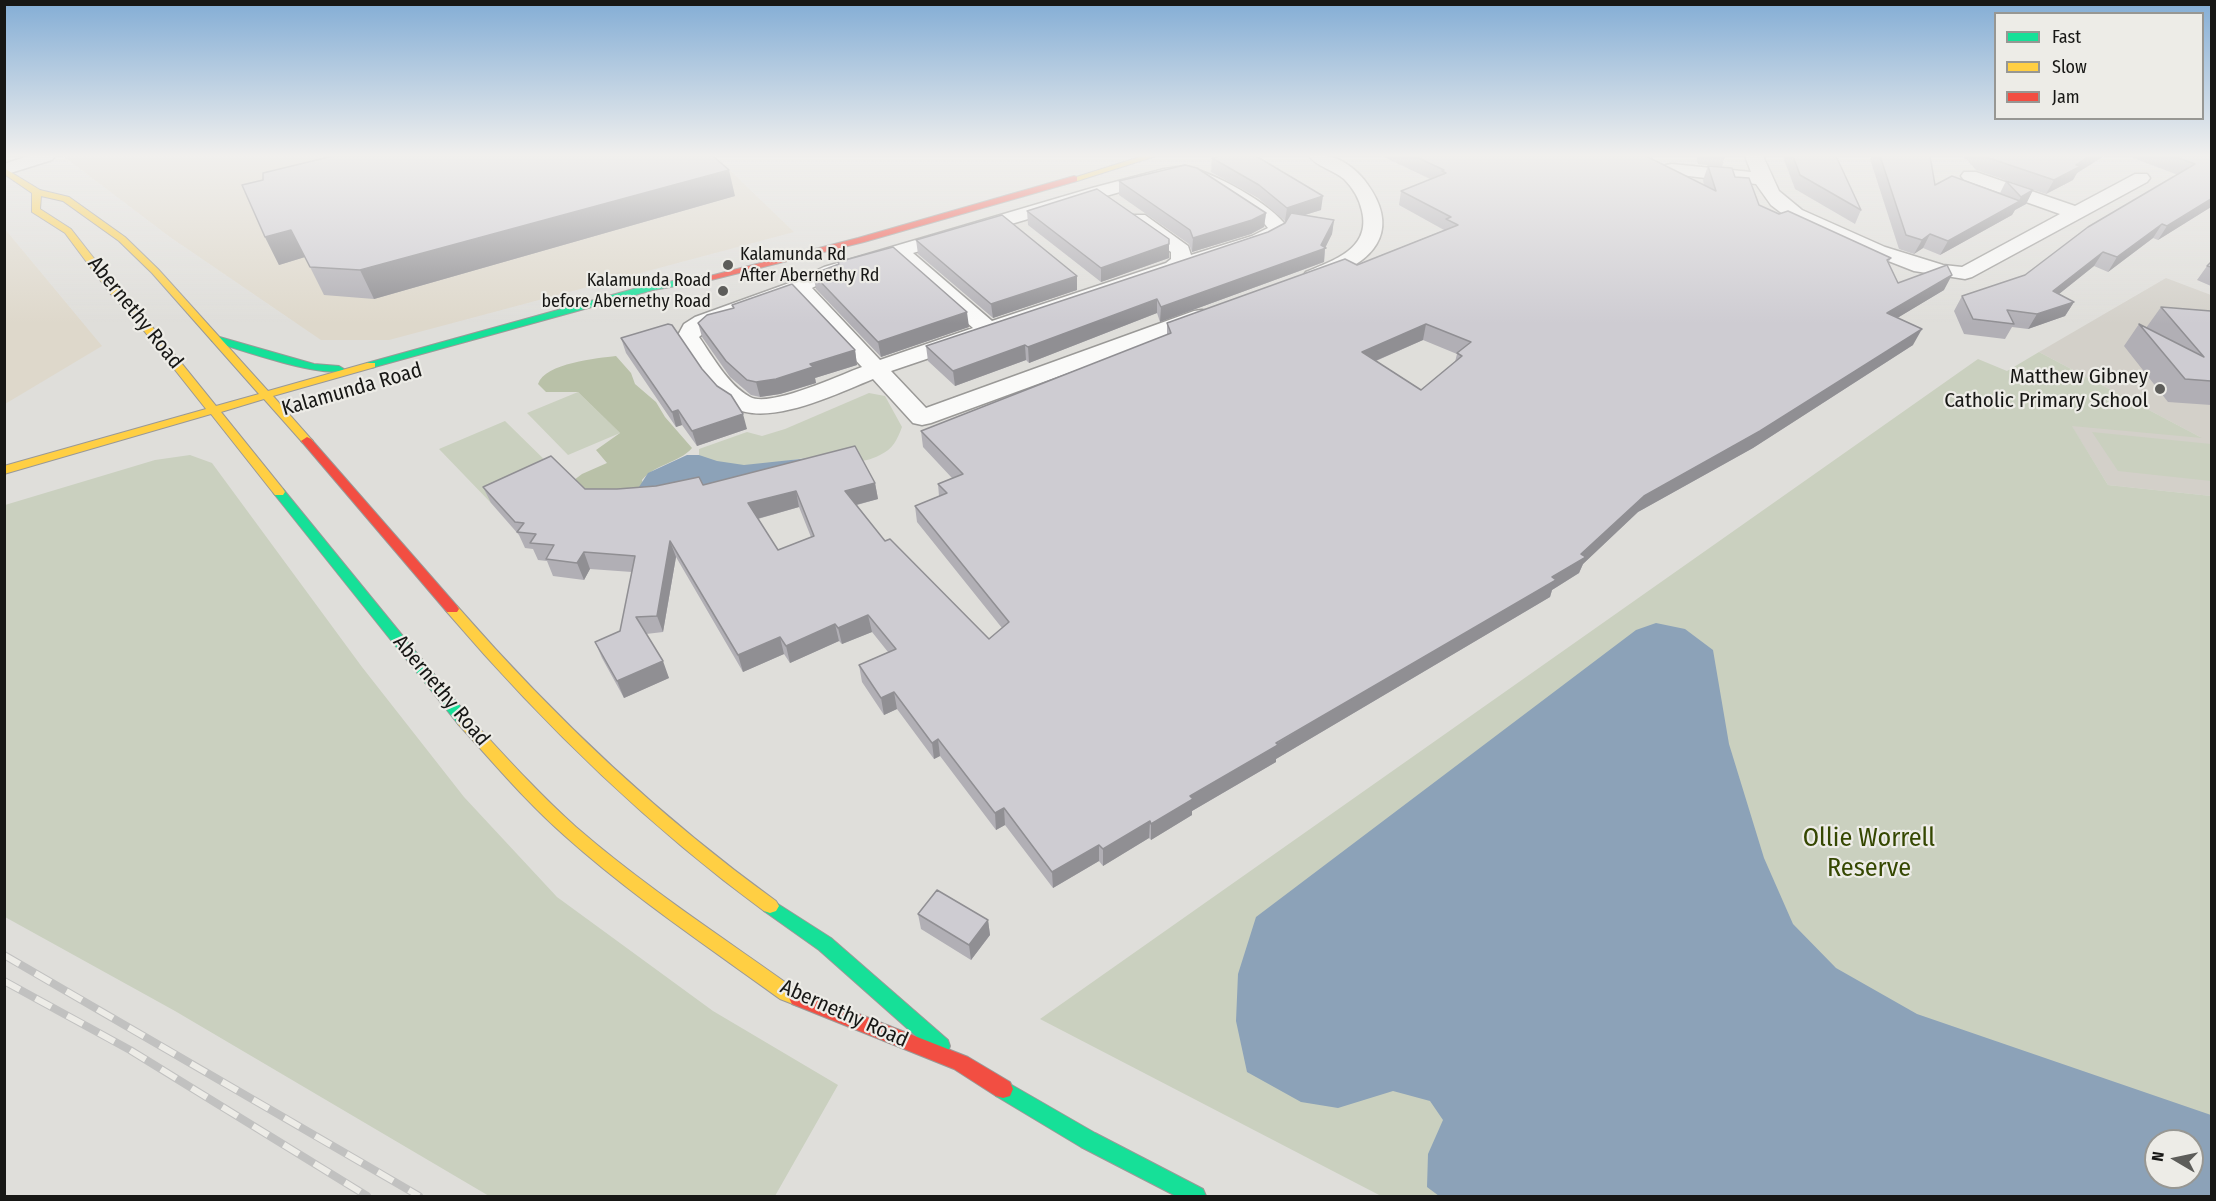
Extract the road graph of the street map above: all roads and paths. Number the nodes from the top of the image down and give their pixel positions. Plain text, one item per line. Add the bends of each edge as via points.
1 (38, 212) edge
2 (84, 212) edge
3 (958, 212) edge
4 (1048, 212) edge
5 (1127, 212) edge
6 (1260, 212) edge
7 (1372, 212) edge
8 (1792, 212) edge
9 (2076, 213) edge
10 (898, 251) junction
11 (1170, 269) junction
12 (1081, 280) dead end
13 (697, 281) junction
14 (1298, 282) edge
15 (799, 286) junction
16 (1098, 293) junction
17 (629, 308) dead end
18 (1220, 310) edge
19 (989, 330) junction
20 (216, 339) junction
21 (364, 367) junction
22 (875, 369) junction
23 (266, 395) junction
24 (299, 406) dead end
25 (213, 411) junction
26 (275, 413) junction
27 (4, 470) edge
28 (961, 1064) junction
29 (1196, 1197) edge

1 - 25 main road, Abernethy Road via 68,231
2 - 20 main road, Abernethy Road via 122,239
3 - 13 main road, Kalamunda Road
4 - 10 street via 1020,223
5 - 11 street via 1181,250 1181,260
6 - 11 street via 1277,223 1278,228 1269,236
7 - 14 street via 1374,231 1356,256
8 - 9 street via 1905,262 1929,270 1965,273
10 - 15 street via 831,271
10 - 19 street
11 - 16 street
12 - 16 street
13 - 17 main road, Kalamunda Road
13 - 21 main road, Kalamunda Road via 652,287
15 - 22 street
15 - 22 street via 716,316 692,329 688,337 734,399 764,408
16 - 19 street
18 - 22 street via 922,418
19 - 22 street
20 - 21 main road via 313,367
20 - 23 main road, Abernethy Road
21 - 23 main road, Kalamunda Road
23 - 25 main road, Kalamunda Road
23 - 26 main road, Abernethy Road
24 - 26 main road, Kalamunda Road
25 - 27 main road, Kalamunda Road
25 - 28 main road, Abernethy Road via 449,704 584,843 786,993
26 - 28 main road, Abernethy Road via 352,492 481,643 588,756 736,882 825,944
28 - 29 main road, Abernethy Road via 1088,1140

